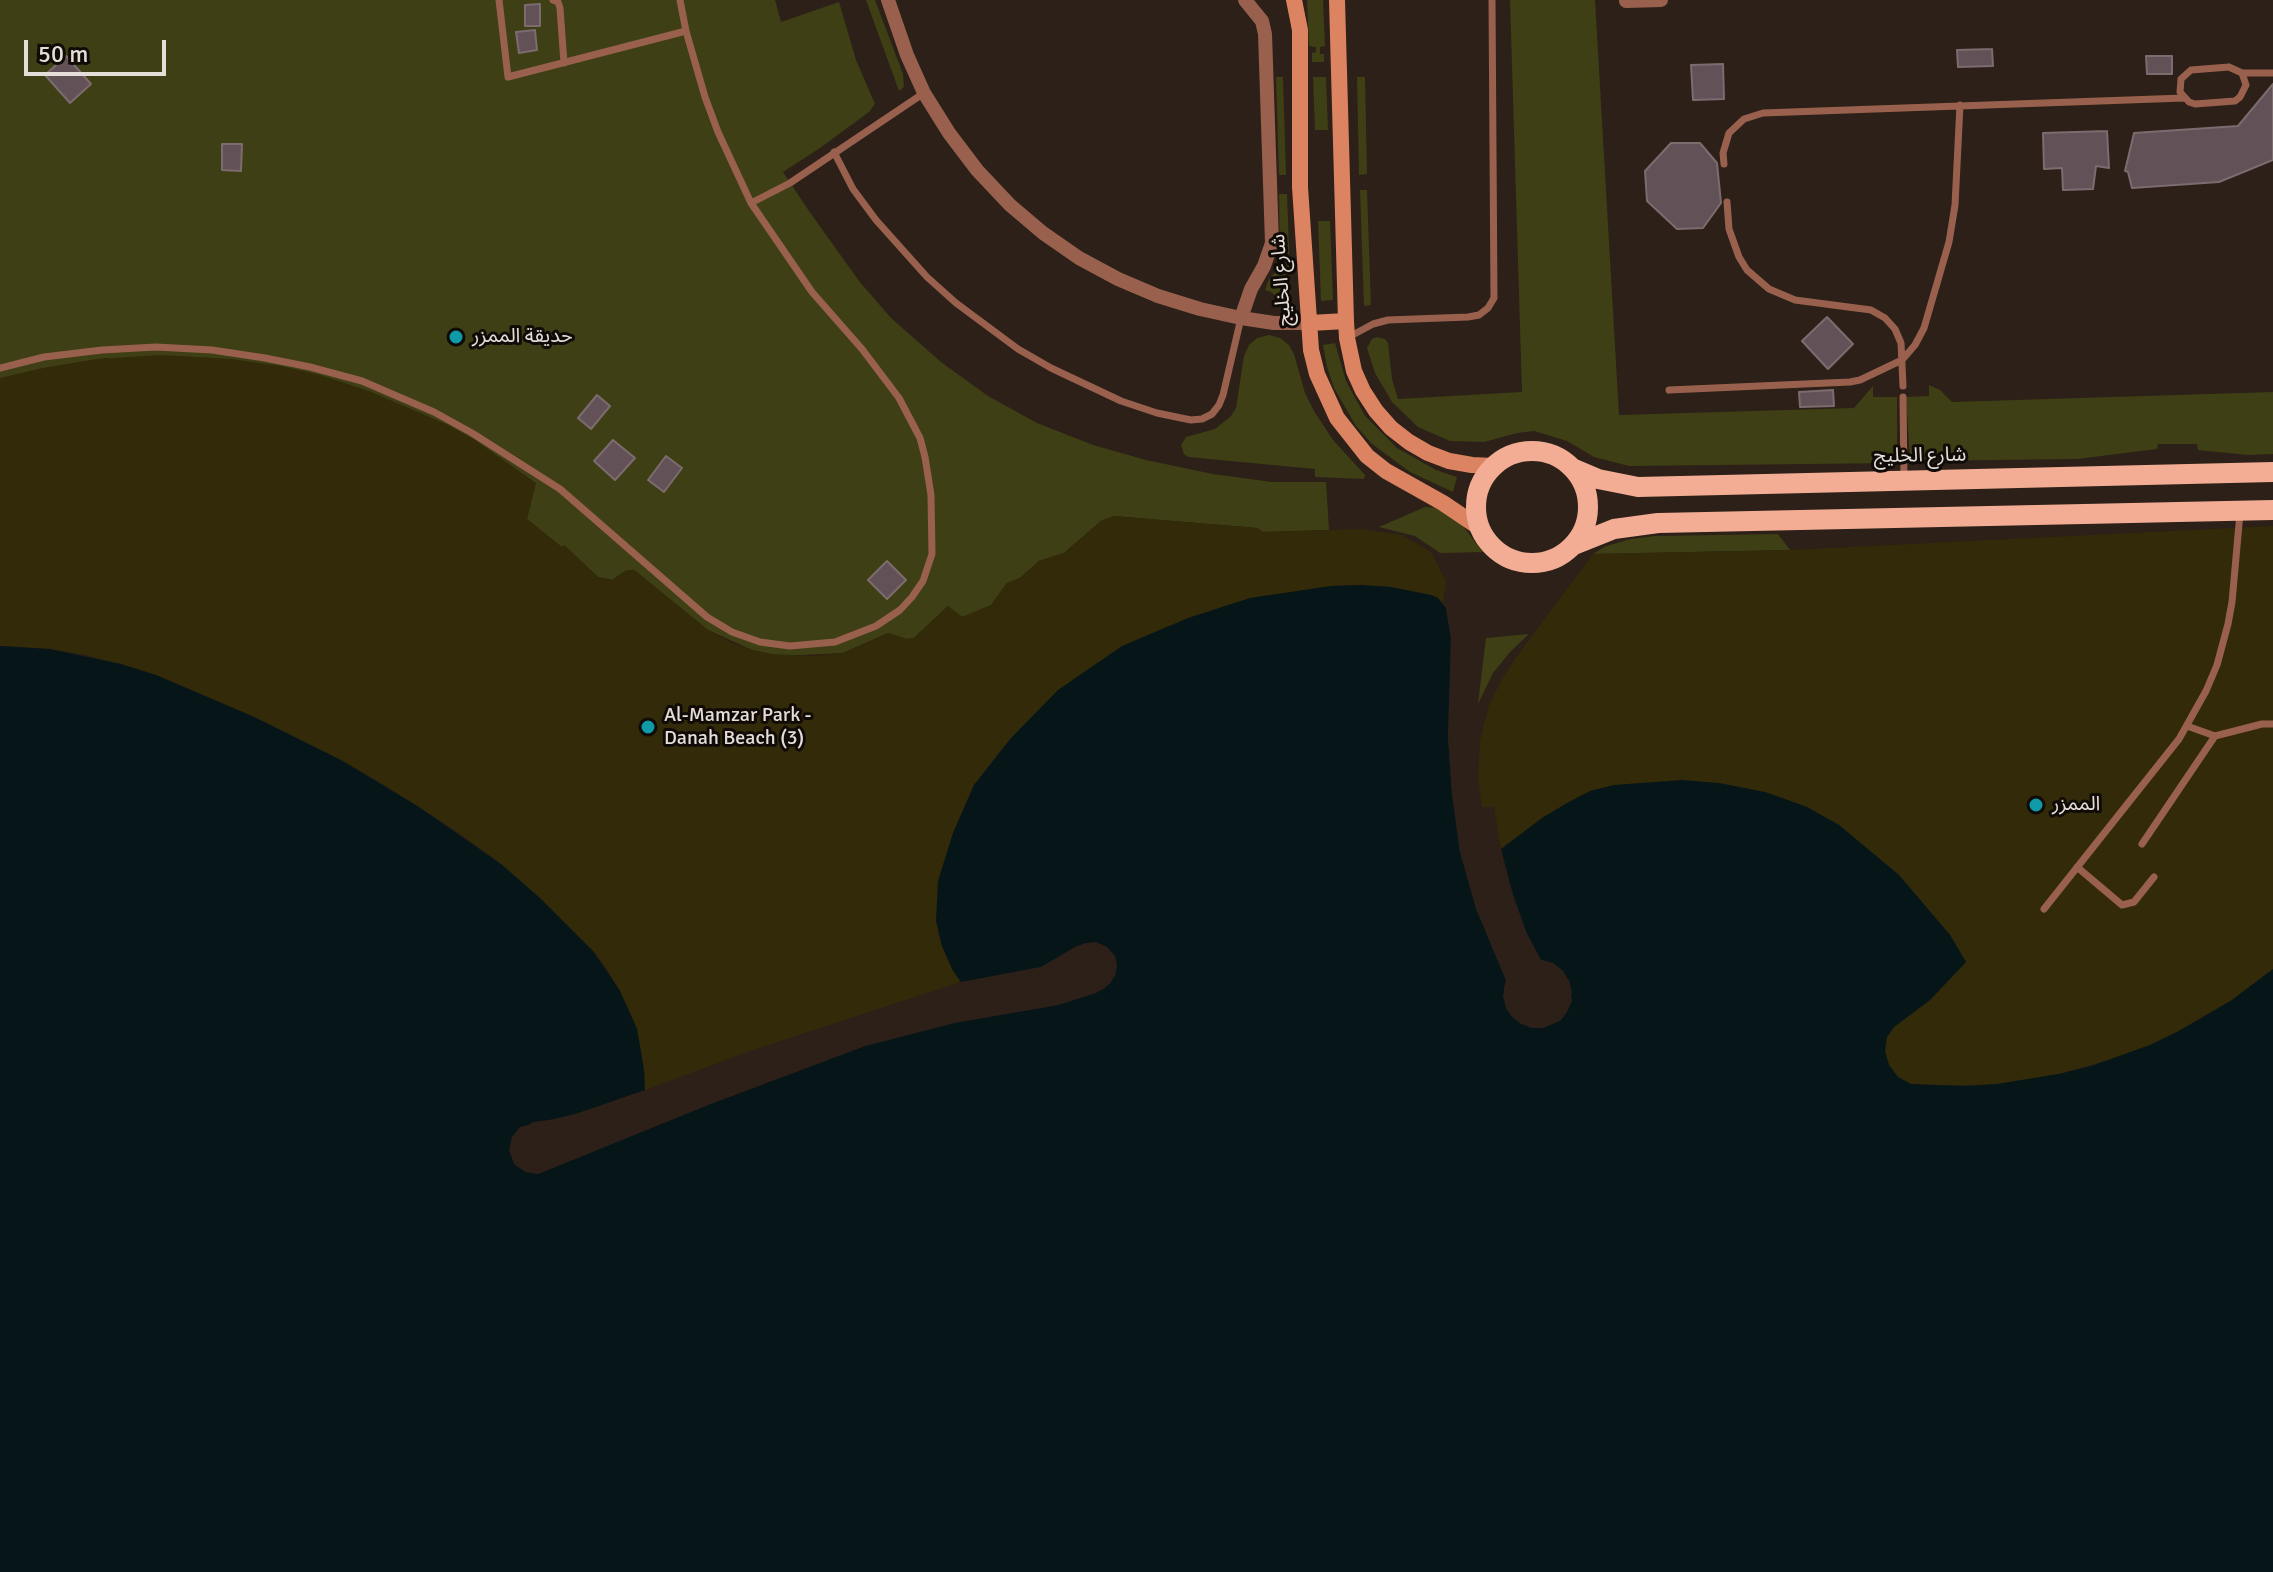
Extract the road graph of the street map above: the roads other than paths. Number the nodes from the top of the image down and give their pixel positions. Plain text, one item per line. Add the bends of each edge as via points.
1 (499, 0) edge
2 (553, 0) edge
3 (680, 0) edge
4 (888, 0) edge
5 (1245, 0) edge
6 (1294, 0) edge
7 (1337, 0) edge
8 (1492, 0) edge
9 (1661, 0) edge
10 (1626, 1) edge
11 (686, 31) junction
12 (564, 63) junction
13 (2242, 73) junction
14 (2273, 73) edge
15 (924, 93) junction
16 (2184, 98) junction
17 (1960, 105) junction
18 (834, 152) junction
19 (1724, 164) dead end
20 (1727, 202) dead end
21 (751, 203) junction
22 (1241, 318) junction
23 (1346, 321) junction
24 (1310, 323) junction
25 (1347, 338) junction
26 (1902, 360) junction
27 (0, 368) edge
28 (1903, 386) dead end
29 (1669, 390) dead end
30 (1903, 397) dead end
31 (1494, 466) junction
32 (1572, 468) junction
33 (2273, 472) edge
34 (1904, 481) junction
35 (2273, 510) edge
36 (2240, 511) junction
37 (1480, 528) junction
38 (1574, 545) junction
39 (2273, 724) edge
40 (2187, 726) junction
41 (2215, 736) junction
42 (2142, 844) dead end
43 (2077, 867) junction
44 (2154, 877) dead end
45 (2044, 909) dead end

1 - 12 lane via 508,77
2 - 12 lane via 560,8
3 - 11 lane
4 - 15 street
5 - 22 street via 1262,21 1265,34 1272,243
6 - 24 main road, شارع الخليج via 1300,30 1300,187
7 - 23 main road
8 - 25 lane via 1494,298 1479,315 1388,320
9 - 10 street
11 - 12 lane
11 - 21 lane via 718,132
13 - 14 lane
13 - 16 lane via 2244,92 2235,101 2195,104
13 - 16 lane via 2229,67 2191,70 2179,85
15 - 18 lane
15 - 22 street via 977,170 1043,233 1144,291
16 - 17 lane
17 - 19 lane via 1753,115 1729,133
17 - 26 lane via 1949,242 1924,328
18 - 21 lane
18 - 22 lane via 876,220 956,303 1040,362 1121,401 1191,420 1212,414 1223,395
20 - 26 lane via 1733,243 1757,281 1795,300 1871,310 1895,329
21 - 27 lane via 789,262 892,389 925,457 933,537 923,581 889,618 835,642 790,646 732,632 707,617 560,489 447,419 362,381 252,356 156,347 44,357
22 - 24 street
23 - 24 main road
23 - 25 main road
24 - 37 main road, شارع الخليج via 1317,374 1351,438 1386,471
25 - 31 main road via 1363,391 1391,428 1449,461
26 - 28 lane
26 - 29 lane via 1850,382
30 - 34 lane
31 - 32 main road via 1533,451
31 - 37 main road via 1476,501
32 - 34 main road, شارع الخليج via 1638,487
32 - 38 main road via 1588,506
33 - 34 main road, شارع الخليج
35 - 36 main road
36 - 38 main road via 1658,523 1614,529
36 - 40 lane via 2226,634
37 - 38 main road via 1490,544 1516,561 1547,562
39 - 41 lane
40 - 41 lane
40 - 43 lane
41 - 42 lane
43 - 44 lane via 2122,905 2134,902
43 - 45 lane

